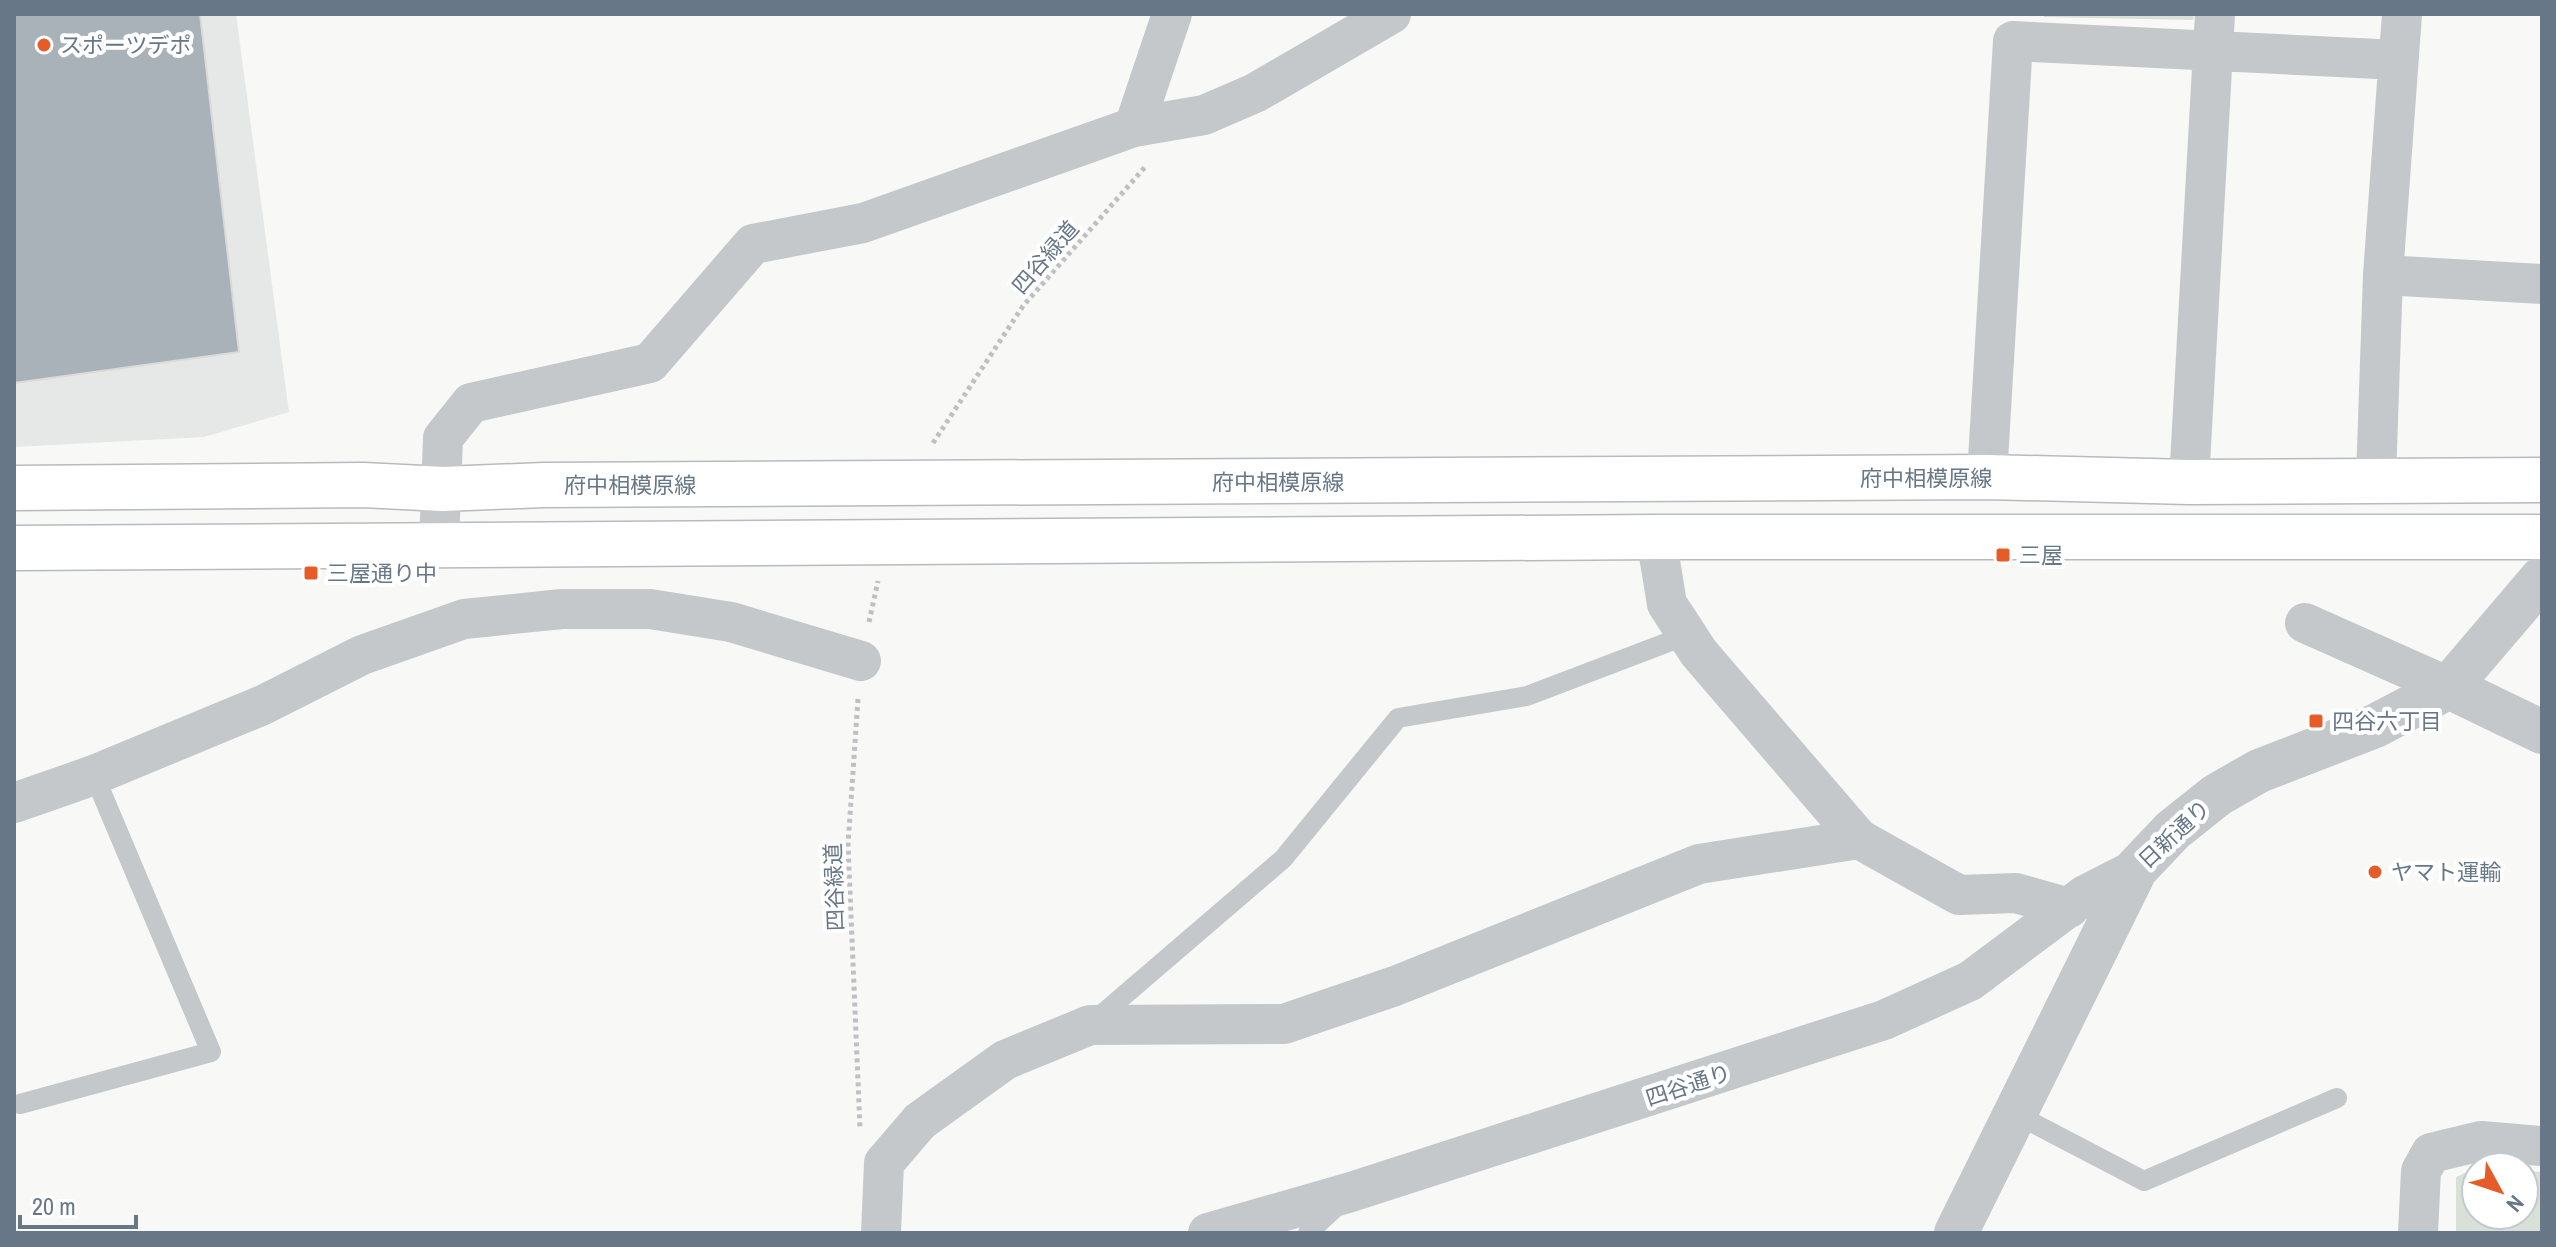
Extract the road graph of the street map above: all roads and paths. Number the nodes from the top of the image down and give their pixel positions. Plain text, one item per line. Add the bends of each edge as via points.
1 (1172, 14) edge
2 (1391, 14) edge
3 (2215, 14) edge
4 (2402, 14) edge
5 (2016, 28) edge
6 (2211, 53) junction
7 (2398, 60) junction
8 (1142, 145) junction
9 (2383, 275) junction
10 (2542, 284) edge
11 (1987, 477) junction
12 (2376, 478) junction
13 (2542, 480) edge
14 (2189, 482) junction
15 (917, 485) junction
16 (14, 488) edge
17 (443, 489) junction
18 (1656, 537) junction
19 (2542, 537) edge
20 (887, 543) junction
21 (439, 544) junction
22 (14, 548) edge
23 (2542, 578) edge
24 (2305, 623) dead end
25 (1687, 635) junction
26 (861, 661) junction
27 (2449, 687) junction
28 (2542, 732) edge
29 (94, 775) junction
30 (14, 803) edge
31 (1859, 839) junction
32 (2136, 869) junction
33 (2069, 908) junction
34 (1090, 1025) junction
35 (2337, 1098) dead end
36 (20, 1104) dead end
37 (2014, 1113) junction
38 (860, 1131) dead end
39 (2542, 1146) edge
40 (1351, 1192) junction
41 (881, 1233) edge
42 (1208, 1233) edge
43 (1308, 1233) edge
44 (1956, 1233) edge
45 (2418, 1233) edge

1 - 8 street
2 - 8 street via 1255,93
3 - 6 street
4 - 7 street
5 - 6 street
5 - 11 street
6 - 7 street
6 - 14 street
7 - 9 street
8 - 15 path, 四谷緑道 via 1023,306 935,438
8 - 17 street via 863,223 753,244 650,363 471,403 443,438
9 - 10 street
9 - 12 street
11 - 14 main road, 府中相模原線
11 - 15 main road, 府中相模原線
12 - 13 main road, 府中相模原線
12 - 14 main road, 府中相模原線
15 - 17 main road, 府中相模原線
16 - 17 main road, 府中相模原線
17 - 21 street
18 - 19 main road
18 - 20 main road
18 - 25 street via 1667,604
20 - 21 main road
20 - 26 path, 四谷緑道
21 - 22 main road
23 - 27 street, 日新通り
24 - 27 street
25 - 31 street
25 - 34 lane via 1527,696 1398,718 1283,859
26 - 29 street via 731,622 650,609 562,609 464,619 362,655 263,705
26 - 38 path, 四谷緑道 via 848,845
27 - 28 street
27 - 32 street, 日新通り via 2375,726 2259,771 2217,795
29 - 30 street
29 - 36 lane via 211,1052
31 - 33 street via 1959,895 2016,893
31 - 34 street via 1699,864 1395,986 1284,1024
32 - 33 street, 四谷通り
32 - 37 street, 日新通り
33 - 40 street, 四谷通り via 1970,981 1884,1020
34 - 41 street via 1005,1060 920,1121 884,1163
35 - 37 lane via 2144,1181
37 - 44 street, 日新通り
39 - 45 street via 2481,1141 2431,1153 2421,1171
40 - 42 street, 四谷通り
40 - 43 lane

